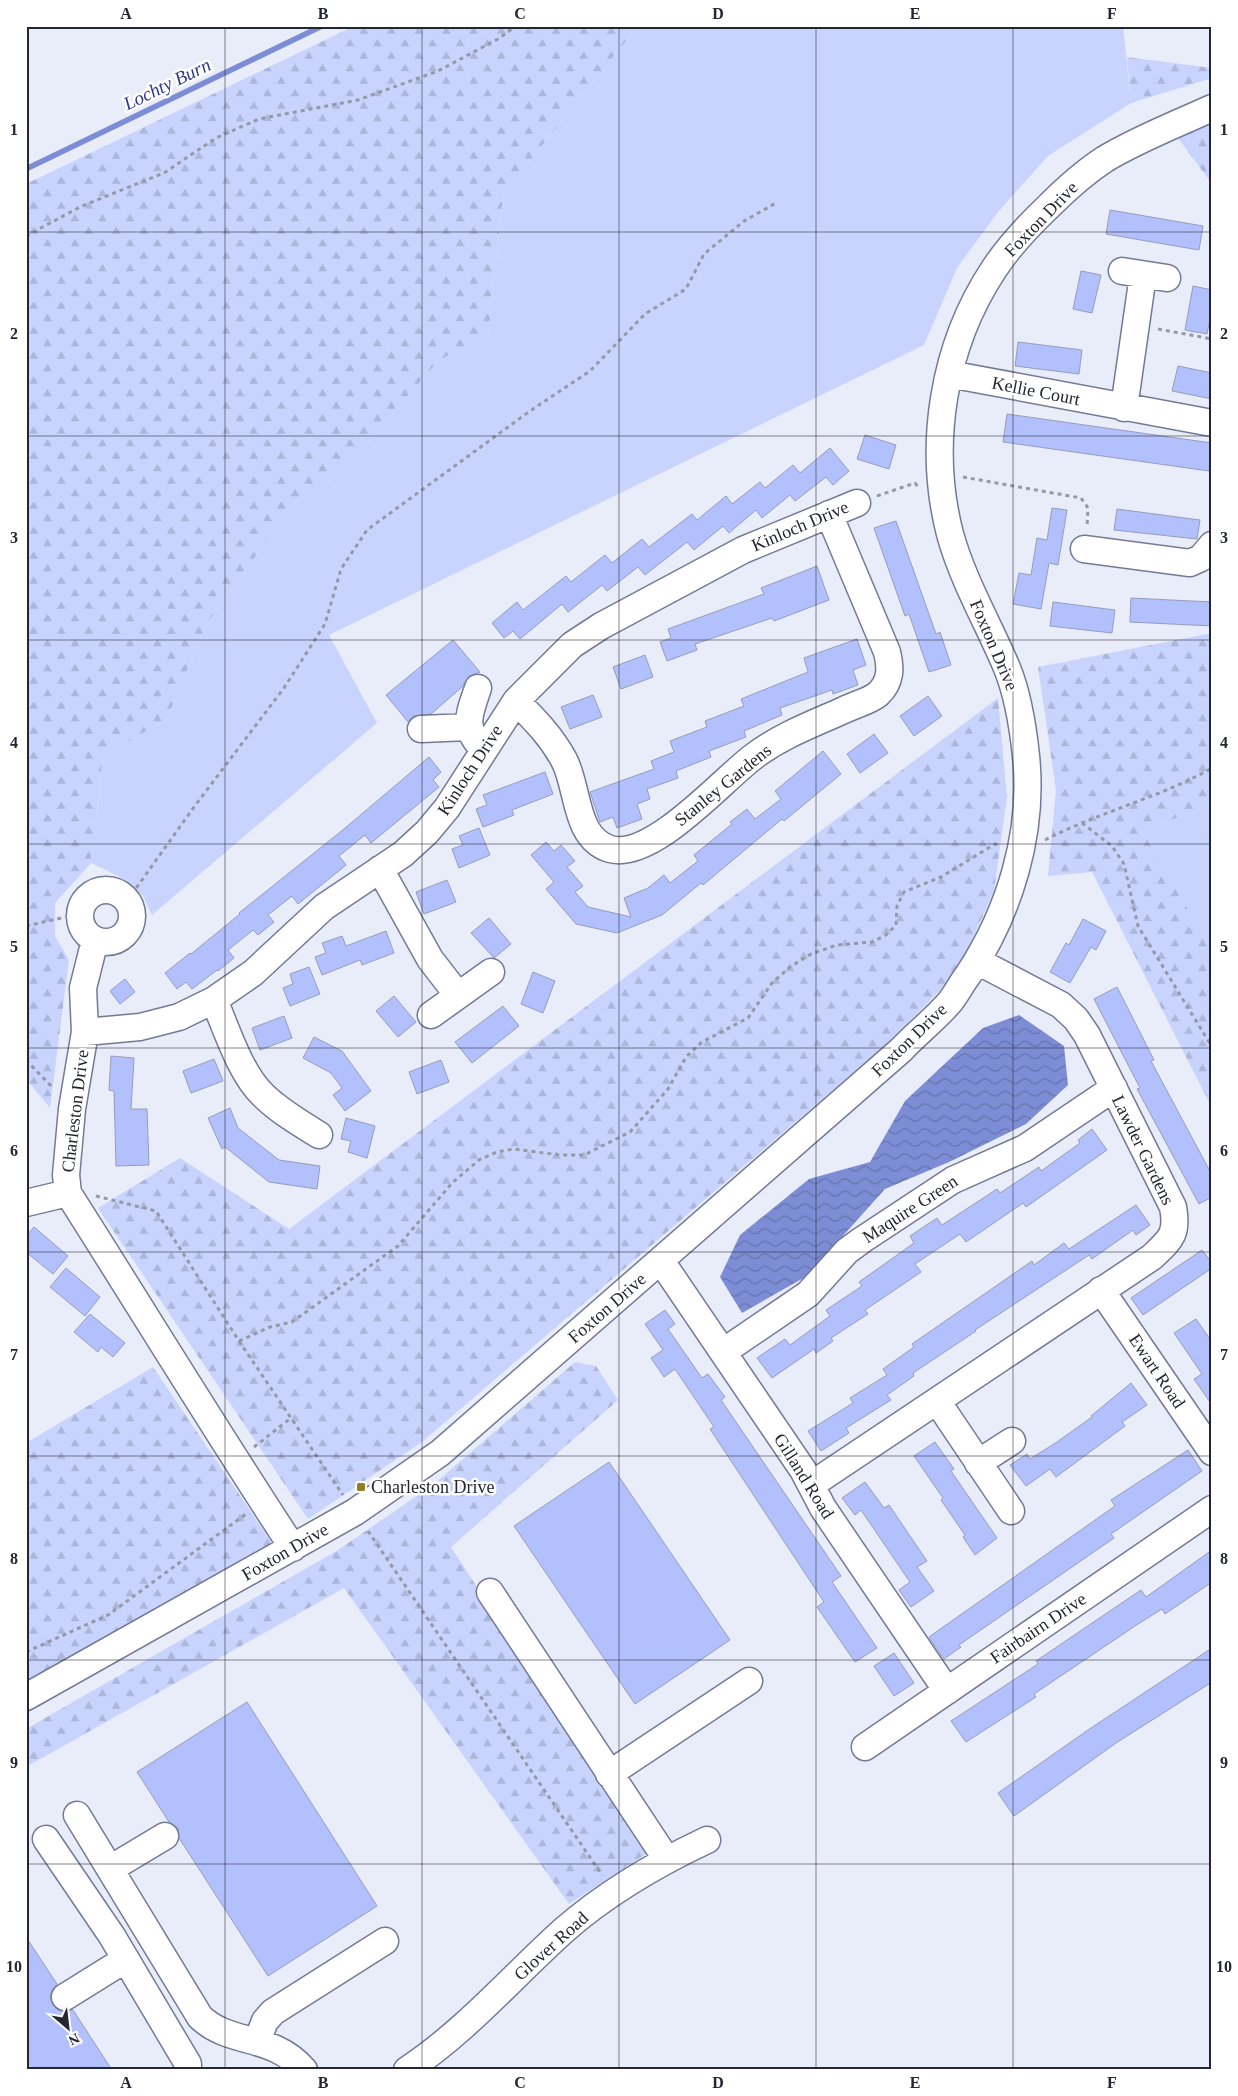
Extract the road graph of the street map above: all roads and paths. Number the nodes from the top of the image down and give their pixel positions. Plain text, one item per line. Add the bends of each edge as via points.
1 (516, 26) edge
2 (1212, 108) edge
3 (776, 203) dead end
4 (26, 236) edge
5 (1144, 274) dead end
6 (1136, 324) junction
7 (1212, 339) edge
8 (949, 374) junction
9 (1124, 408) junction
10 (1212, 423) edge
11 (961, 477) dead end
12 (942, 497) junction
13 (857, 503) joint
14 (829, 514) junction
15 (1212, 545) edge
16 (1084, 549) joint
17 (478, 688) dead end
18 (516, 701) junction
19 (468, 727) junction
20 (421, 729) dead end
21 (483, 749) junction
22 (1212, 768) edge
23 (1082, 823) junction
24 (1022, 847) junction
25 (380, 869) junction
26 (127, 900) junction
27 (79, 914) junction
28 (26, 926) edge
29 (95, 940) junction
30 (977, 961) junction
31 (491, 972) dead end
32 (457, 994) junction
33 (214, 1000) junction
34 (431, 1015) dead end
35 (85, 1032) junction
36 (1212, 1046) edge
37 (26, 1060) edge
38 (1114, 1088) junction
39 (72, 1109) junction
40 (319, 1135) dead end
41 (68, 1192) junction
42 (26, 1203) edge
43 (661, 1261) junction
44 (1102, 1290) junction
45 (240, 1341) junction
46 (723, 1352) junction
47 (936, 1401) junction
48 (291, 1418) junction
49 (1012, 1441) dead end
50 (1212, 1452) edge
51 (236, 1462) junction
52 (978, 1463) junction
53 (811, 1485) junction
54 (262, 1502) junction
55 (1212, 1509) edge
56 (354, 1512) junction
57 (1010, 1512) dead end
58 (293, 1548) junction
59 (490, 1592) dead end
60 (26, 1652) edge
61 (749, 1681) dead end
62 (947, 1691) junction
63 (26, 1697) edge
64 (864, 1747) dead end
65 (609, 1774) junction
66 (77, 1815) dead end
67 (165, 1836) dead end
68 (46, 1839) dead end
69 (707, 1840) dead end
70 (666, 1860) junction
71 (110, 1869) junction
72 (614, 1892) junction
73 (385, 1941) dead end
74 (126, 1959) junction
75 (65, 1997) dead end
76 (257, 2041) junction
77 (188, 2070) edge
78 (304, 2070) edge
79 (407, 2070) edge

1 - 4 path via 438,71 358,100 259,119 216,138 164,173 80,207
2 - 8 street, Foxton Drive via 1106,159 1030,224 994,269 974,304
3 - 26 path via 744,221 704,254 686,289 645,314 590,370 367,530 341,569 325,624 284,688
5 - 6 street
6 - 7 path
6 - 9 street
8 - 9 street, Kellie Court
8 - 12 street, Foxton Drive via 940,419
9 - 10 street, Kellie Court
11 - 16 path via 1081,498 1088,508
12 - 13 path via 928,499 915,483
12 - 24 street, Foxton Drive via 962,573 1014,689 1026,759 1026,818
13 - 14 street, Kinloch Drive
14 - 18 street, Kinloch Drive via 743,550 601,626 572,645
14 - 18 street, Stanley Gardens via 887,652 890,666 887,682 877,695 789,734 754,756 689,815 648,843 612,850 595,843 582,822 565,762 550,736
15 - 16 street via 1201,558 1190,563
17 - 19 street
18 - 21 street, Kinloch Drive
19 - 20 street
19 - 21 street
21 - 25 street, Kinloch Drive via 447,808 427,832
22 - 23 path via 1183,784
23 - 24 path
23 - 36 path via 1112,846 1124,864 1138,926
24 - 30 street, Foxton Drive via 1012,886
24 - 45 path via 995,844 941,877 904,892 897,906 896,925 886,935 872,942 837,945 811,954 790,967 772,984 748,1018 702,1042 686,1057 668,1089 630,1132 584,1155 513,1149 479,1160 453,1182 391,1251 292,1322 270,1327
25 - 32 street via 430,959
25 - 33 street, Kinloch Drive via 324,906 253,973
26 - 27 street via 114,890 98,890 84,899
26 - 29 street via 132,917 126,933 112,942
27 - 28 path
27 - 29 street via 83,930
29 - 35 street, Charleston Drive via 83,988
30 - 38 street, Lawder Gardens via 1061,1005 1087,1035
30 - 43 street, Foxton Drive via 950,1002 901,1050
31 - 32 street
32 - 34 street
33 - 35 street, Kinloch Drive via 179,1016 140,1027
33 - 40 street via 248,1078 275,1106
35 - 39 street, Charleston Drive
37 - 39 path
38 - 44 street, Lawder Gardens via 1173,1207 1176,1224 1174,1233 1152,1257
38 - 46 street, Maquire Green via 1025,1148 953,1180 862,1240 847,1251 808,1294
39 - 41 street, Charleston Drive via 66,1175
41 - 42 street
41 - 45 path via 94,1195 156,1212
41 - 51 street, Charleston Drive
43 - 46 street, Gilland Road
43 - 56 street, Foxton Drive via 440,1453
44 - 47 street, Lawder Gardens
44 - 50 street, Ewart Road
45 - 48 path
46 - 53 street, Gilland Road
47 - 52 street
47 - 53 street, Lawder Gardens
48 - 51 path
48 - 56 path
49 - 52 street
51 - 54 street, Charleston Drive
52 - 57 street
53 - 62 street, Gilland Road via 823,1508
54 - 58 street, Charleston Drive
54 - 60 path via 108,1615
55 - 62 street, Fairbairn Drive
56 - 58 street, Foxton Drive
56 - 72 path
58 - 63 street, Foxton Drive
59 - 65 street
61 - 65 street
62 - 64 street, Fairbairn Drive
65 - 70 street
66 - 71 street
67 - 71 street
68 - 74 street
69 - 70 street, Glover Road
70 - 72 street, Glover Road
71 - 76 street via 200,2017 221,2031
72 - 79 street, Glover Road via 564,1930 476,2017
73 - 76 street via 273,2012 264,2021
74 - 75 street
74 - 77 street via 188,2064
76 - 78 street via 279,2049

